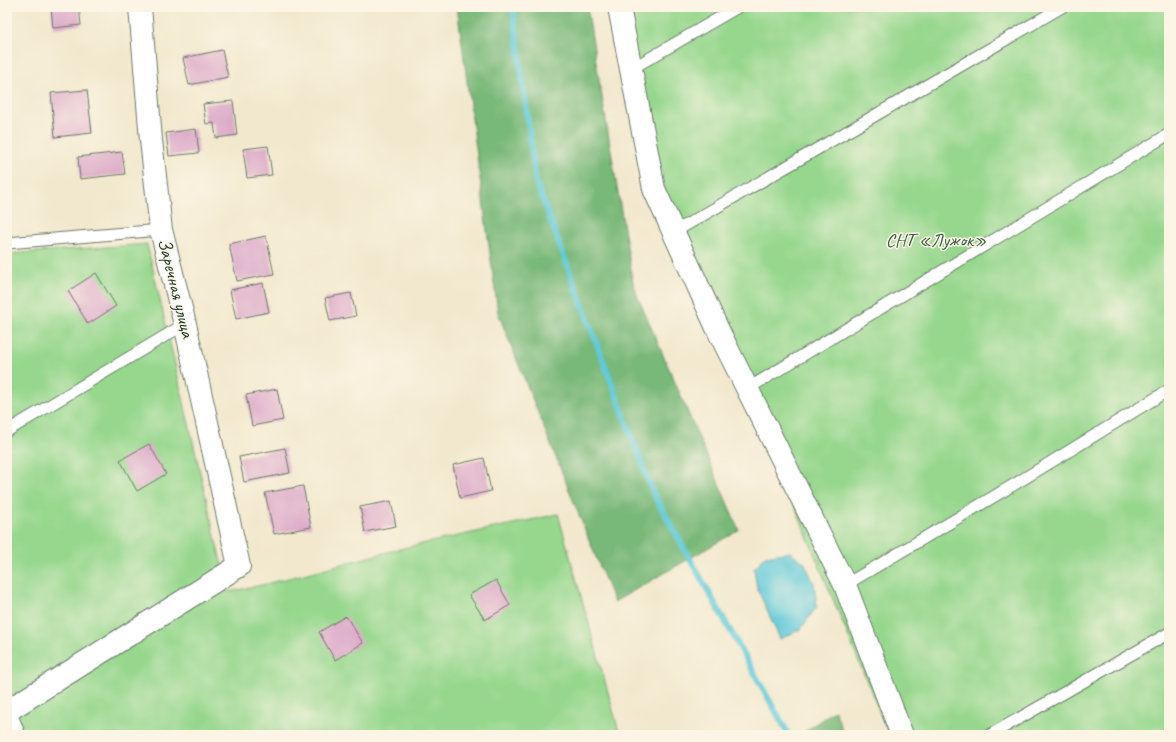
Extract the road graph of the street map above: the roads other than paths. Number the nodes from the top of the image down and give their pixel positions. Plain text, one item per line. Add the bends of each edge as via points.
1 (140, 7) edge
2 (619, 7) edge
3 (738, 7) edge
4 (1062, 7) edge
5 (631, 69) junction
6 (1169, 134) edge
7 (161, 230) junction
8 (674, 232) junction
9 (7, 243) edge
10 (185, 324) junction
11 (747, 389) junction
12 (1169, 390) edge
13 (7, 431) edge
14 (845, 585) junction
15 (1169, 633) edge
16 (7, 711) edge
17 (7, 717) edge
18 (14, 735) edge
19 (902, 735) edge
20 (990, 735) edge

1 - 7 street, Заречная улица
2 - 5 street
3 - 5 lane
4 - 8 lane
5 - 8 street via 654,189
6 - 11 lane
7 - 9 lane
7 - 10 street, Заречная улица
8 - 11 street
10 - 13 lane
10 - 16 street, Заречная улица via 239,566
11 - 14 street
12 - 14 lane
14 - 19 street
15 - 20 lane
17 - 18 street

